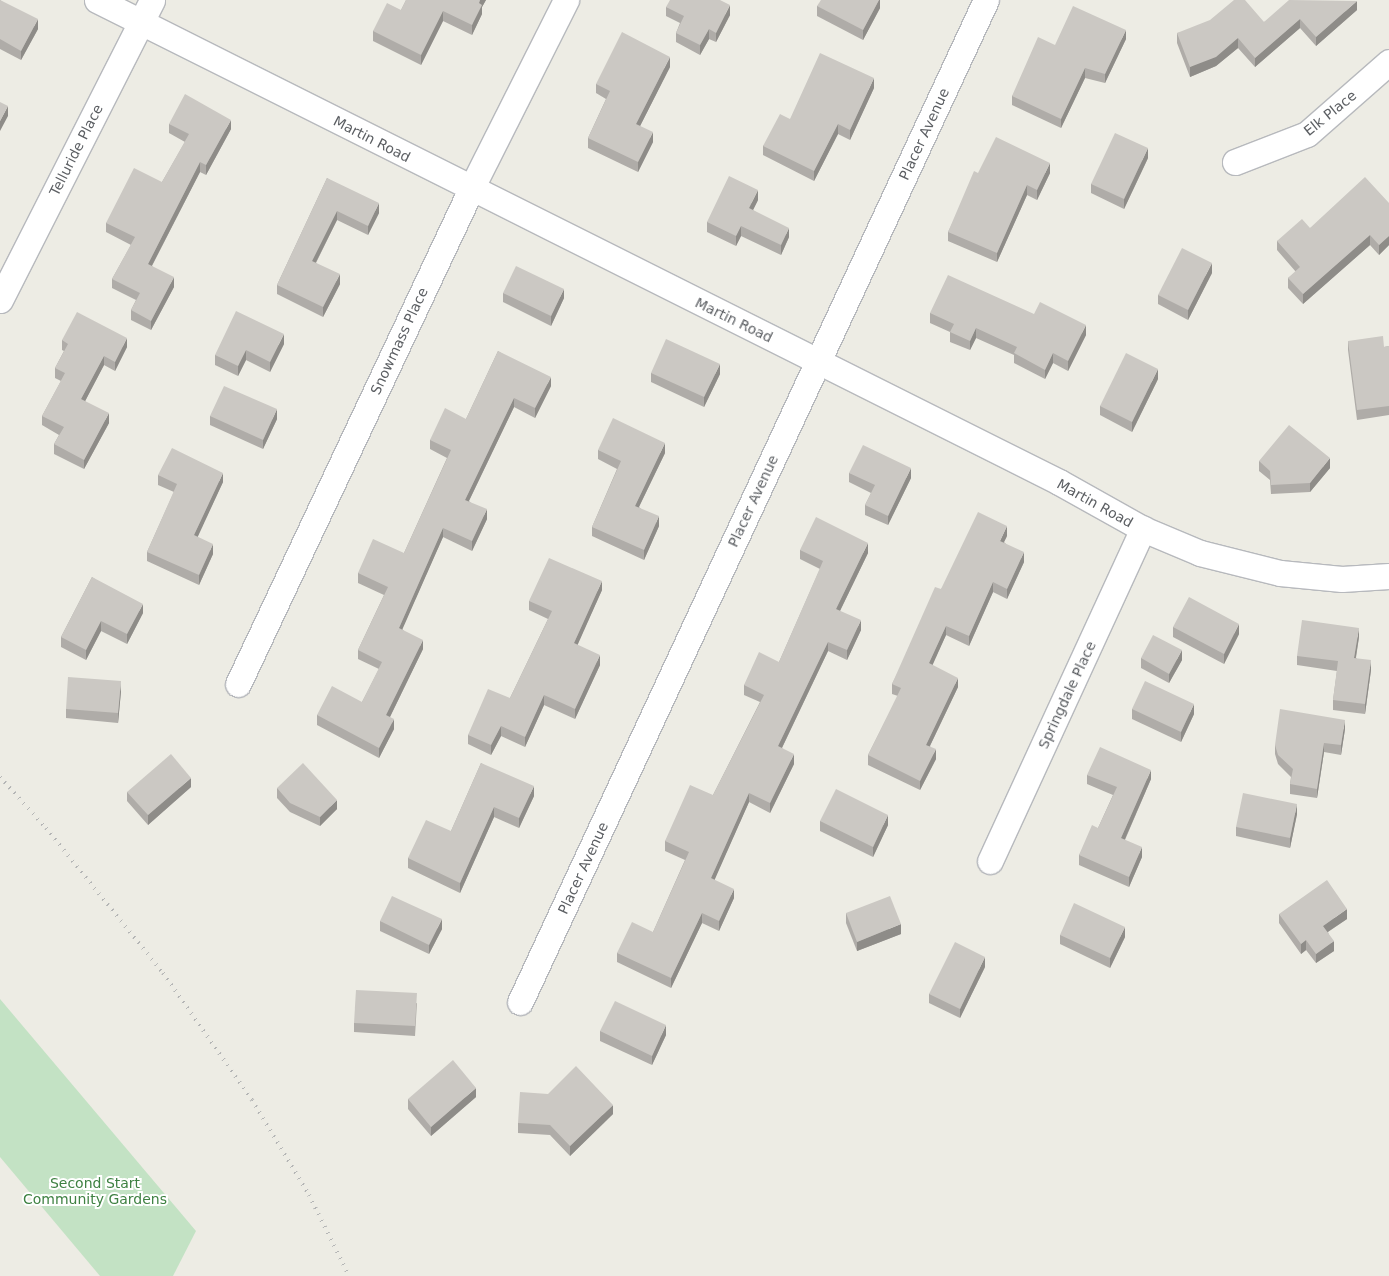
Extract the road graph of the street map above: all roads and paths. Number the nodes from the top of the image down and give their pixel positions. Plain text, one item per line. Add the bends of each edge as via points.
1 (97, 0) edge
2 (152, 0) edge
3 (566, 0) edge
4 (986, 0) edge
5 (141, 23) junction
6 (1389, 62) edge
7 (1235, 162) dead end
8 (471, 189) junction
9 (0, 300) edge
10 (818, 361) junction
11 (1143, 529) junction
12 (1389, 576) edge
13 (238, 684) dead end
14 (990, 861) dead end
15 (520, 1002) dead end

1 - 5 street, Martin Road
2 - 5 street, Telluride Place
3 - 8 street, Snowmass Place
4 - 10 street, Placer Avenue
5 - 8 street, Martin Road
5 - 9 street, Telluride Place
6 - 7 street, Elk Place via 1307,134
8 - 10 street, Martin Road
8 - 13 street, Snowmass Place
10 - 11 street, Martin Road via 1059,482
10 - 15 street, Placer Avenue
11 - 12 street, Martin Road via 1200,553 1280,574 1342,579
11 - 14 street, Springdale Place

